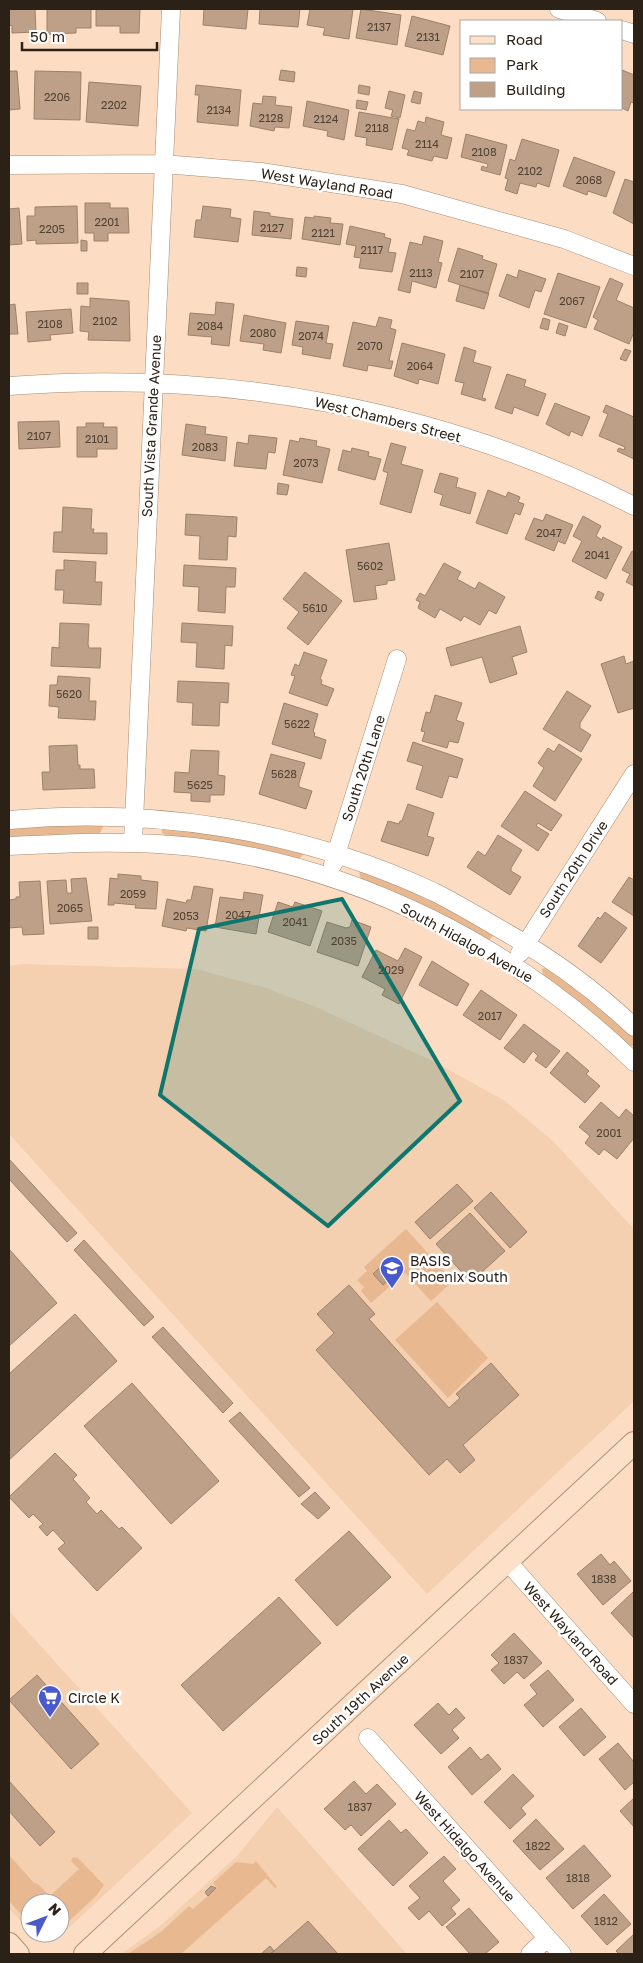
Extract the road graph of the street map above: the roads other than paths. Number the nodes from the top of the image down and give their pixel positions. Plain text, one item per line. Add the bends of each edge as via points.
1 (171, 9) edge
2 (559, 9) edge
3 (594, 20) edge
4 (163, 164) junction
5 (9, 165) edge
6 (634, 266) edge
7 (154, 384) junction
8 (9, 386) edge
9 (634, 506) edge
10 (397, 659) dead end
11 (634, 774) edge
12 (135, 817) junction
13 (9, 820) edge
14 (133, 843) junction
15 (9, 846) edge
16 (336, 854) junction
17 (329, 877) junction
18 (526, 943) junction
19 (513, 965) junction
20 (634, 1027) edge
21 (634, 1062) edge
22 (634, 1443) edge
23 (507, 1561) junction
24 (634, 1704) edge
25 (368, 1738) dead end
26 (548, 1938) junction
27 (9, 1944) edge
28 (18, 1954) edge
29 (85, 1954) edge
30 (530, 1954) edge
31 (562, 1954) edge

1 - 4 street, South Vista Grande Avenue
2 - 3 street
4 - 5 street, West Wayland Road
4 - 6 street, West Wayland Road via 261,172 402,194 564,239
4 - 7 street, South Vista Grande Avenue
7 - 8 street, West Chambers Street via 70,381
7 - 9 street, West Chambers Street via 236,389 330,403 416,424 536,462
7 - 12 street, South Vista Grande Avenue
10 - 16 street, South 20th Lane
11 - 18 street, South 20th Drive
12 - 13 street, South Hidalgo Avenue
12 - 14 street, South Vista Grande Avenue
12 - 16 street, South Hidalgo Avenue via 200,823 273,837
14 - 15 street, South Hidalgo Avenue
14 - 17 street, South Hidalgo Avenue via 192,847 255,857
16 - 17 street, South 20th Lane
16 - 18 street, South Hidalgo Avenue via 433,892
17 - 19 street, South Hidalgo Avenue via 424,916
18 - 19 street, South 20th Drive
18 - 20 street, South Hidalgo Avenue via 600,997
19 - 21 street, South Hidalgo Avenue via 575,1010
22 - 23 main road, South 19th Avenue
23 - 24 street, West Wayland Road
23 - 29 main road, South 19th Avenue
25 - 26 street, West Hidalgo Avenue
26 - 30 street
26 - 31 street, West Hidalgo Avenue
27 - 28 main road

